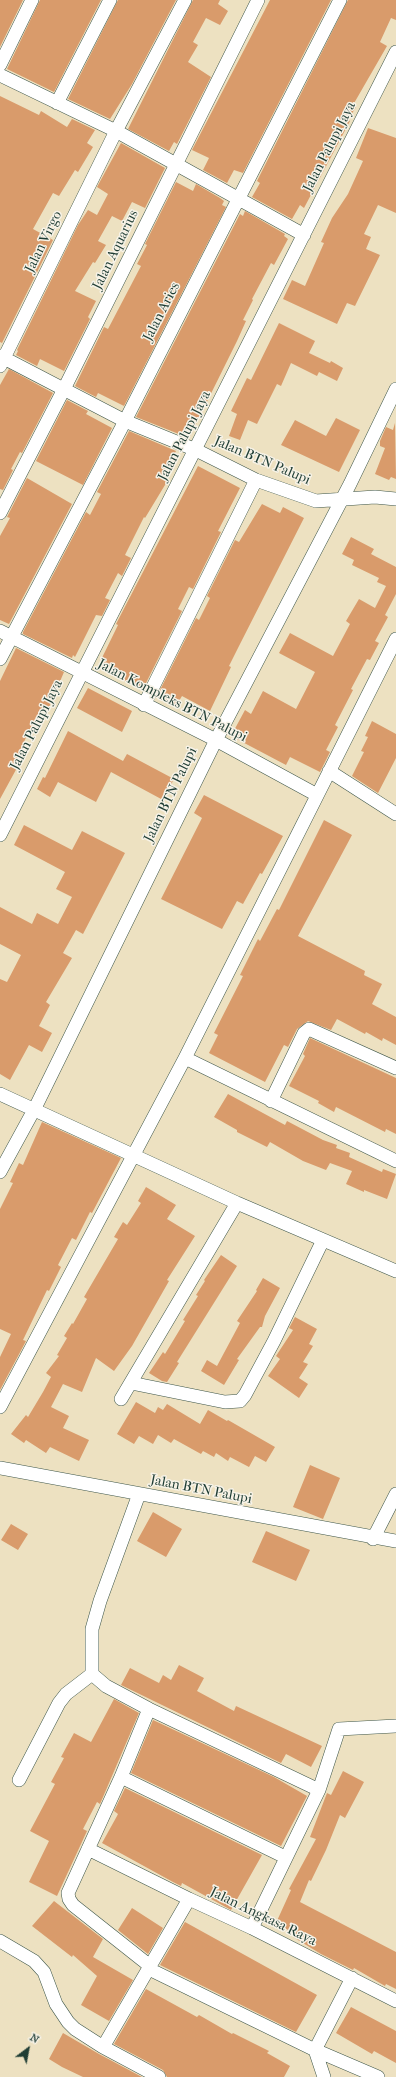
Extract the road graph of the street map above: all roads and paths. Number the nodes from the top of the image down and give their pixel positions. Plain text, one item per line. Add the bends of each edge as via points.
1 (32, 0) edge
2 (110, 0) edge
3 (185, 0) edge
4 (258, 0) edge
5 (340, 0) edge
6 (396, 52) edge
7 (0, 64) edge
8 (0, 75) edge
9 (57, 103) junction
10 (116, 132) junction
11 (175, 165) junction
12 (238, 198) junction
13 (304, 235) junction
14 (1, 360) edge
15 (64, 389) junction
16 (396, 389) edge
17 (125, 421) junction
18 (196, 450) junction
19 (256, 480) junction
20 (341, 499) junction
21 (396, 499) edge
22 (0, 513) edge
23 (6, 634) edge
24 (396, 639) edge
25 (0, 659) edge
26 (81, 673) junction
27 (144, 705) junction
28 (216, 740) junction
29 (329, 771) junction
30 (317, 795) junction
31 (396, 814) edge
32 (0, 835) edge
33 (185, 1058) junction
34 (396, 1068) edge
35 (0, 1094) edge
36 (271, 1101) junction
37 (35, 1108) junction
38 (133, 1155) junction
39 (396, 1161) edge
40 (0, 1172) edge
41 (237, 1203) junction
42 (323, 1240) junction
43 (396, 1271) edge
44 (131, 1383) junction
45 (121, 1399) dead end
46 (0, 1407) edge
47 (0, 1468) edge
48 (139, 1494) junction
49 (396, 1494) edge
50 (373, 1539) junction
51 (396, 1542) edge
52 (92, 1674) junction
53 (149, 1710) junction
54 (396, 1726) edge
55 (121, 1777) junction
56 (19, 1780) dead end
57 (319, 1790) junction
58 (88, 1849) junction
59 (285, 1857) junction
60 (189, 1899) junction
61 (252, 1928) junction
62 (0, 1941) edge
63 (149, 1967) junction
64 (352, 1978) junction
65 (396, 2001) edge
66 (102, 2047) junction
67 (316, 2050) junction
68 (159, 2077) edge
69 (324, 2077) edge
70 (378, 2077) edge

1 - 7 street
2 - 9 street
3 - 10 street, Jalan Virgo
4 - 11 street, Jalan Aquarius
5 - 12 street, Jalan Aries
6 - 13 street, Jalan Palupi Jaya
8 - 9 street
9 - 10 street
10 - 11 street
10 - 14 street, Jalan Virgo
11 - 12 street
11 - 15 street, Jalan Aquarius
12 - 13 street
12 - 17 street, Jalan Aries
13 - 18 street, Jalan Palupi Jaya
14 - 15 street, Jalan BTN Palupi
15 - 17 street, Jalan BTN Palupi
15 - 22 street, Jalan Aquarius
16 - 20 street
17 - 18 street, Jalan BTN Palupi
17 - 23 street, Jalan Aries
18 - 19 street, Jalan BTN Palupi
18 - 26 street, Jalan Palupi Jaya
19 - 20 street, Jalan BTN Palupi via 316,501
19 - 27 street
20 - 21 street, Jalan BTN Palupi via 375,496
20 - 28 street, Jalan BTN Palupi
23 - 25 street
23 - 26 street, Jalan Kompleks BTN Palupi
24 - 29 street
26 - 27 street, Jalan Kompleks BTN Palupi
26 - 32 street, Jalan Palupi Jaya
27 - 28 street, Jalan Kompleks BTN Palupi
28 - 30 street, Jalan Kompleks BTN Palupi
28 - 37 street, Jalan BTN Palupi
29 - 30 street
29 - 31 street
30 - 33 street
33 - 36 street
33 - 38 street
34 - 36 street via 309,1029 304,1033
35 - 37 street
36 - 39 street
37 - 38 street
37 - 40 street, Jalan BTN Palupi
38 - 41 street
38 - 46 street
41 - 42 street
41 - 44 street
42 - 43 street
42 - 44 street via 274,1341 240,1401 225,1402
44 - 45 street
47 - 48 street, Jalan BTN Palupi
48 - 50 street, Jalan BTN Palupi
48 - 52 street via 92,1629
49 - 50 street
50 - 51 street, Jalan BTN Palupi
52 - 53 street via 106,1686
52 - 56 street via 66,1694 59,1703
53 - 55 street
53 - 57 street
54 - 57 street via 339,1729
55 - 58 street
55 - 59 street
57 - 59 street
58 - 60 street
58 - 63 street via 68,1893 69,1899
59 - 61 street
60 - 61 street, Jalan Angkasa Raya
60 - 63 street, Jalan Angkasa Raya
61 - 64 street, Jalan Angkasa Raya
62 - 66 street via 34,1961 44,1972 56,2004 68,2022
63 - 66 street, Jalan Angkasa Raya
63 - 67 street
64 - 65 street, Jalan Angkasa Raya
64 - 67 street
66 - 68 street
67 - 69 street
67 - 70 street

